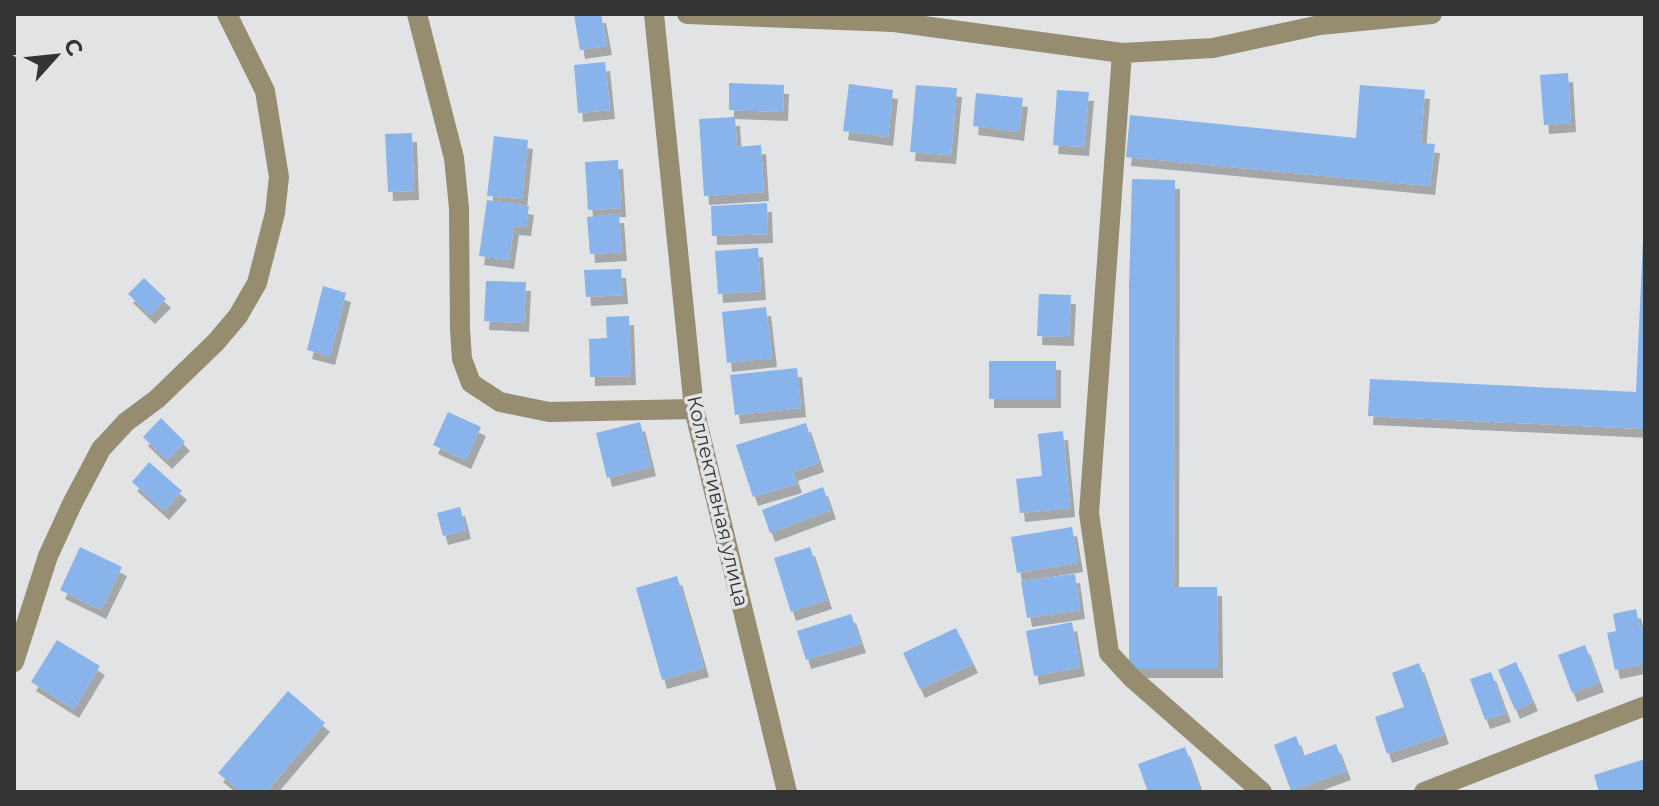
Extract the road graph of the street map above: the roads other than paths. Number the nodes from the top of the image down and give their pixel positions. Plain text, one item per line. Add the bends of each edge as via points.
1 (227, 14) edge
2 (417, 14) edge
3 (654, 14) edge
4 (687, 14) edge
5 (1432, 14) edge
6 (894, 18) edge
7 (1320, 20) edge
8 (1122, 53) junction
9 (694, 409) junction
10 (14, 662) edge
11 (1645, 706) edge
12 (787, 792) edge
13 (1262, 792) edge
14 (1424, 792) edge

1 - 10 street via 265,91 279,177 257,283 216,342 101,449 48,556
2 - 9 street via 454,158 462,359 471,383 500,402 549,412
3 - 9 street, Коллективная улица
4 - 6 street
5 - 7 street
6 - 8 street
7 - 8 street via 1213,48
8 - 13 street via 1089,513 1109,653
9 - 12 street, Коллективная улица
11 - 14 street

